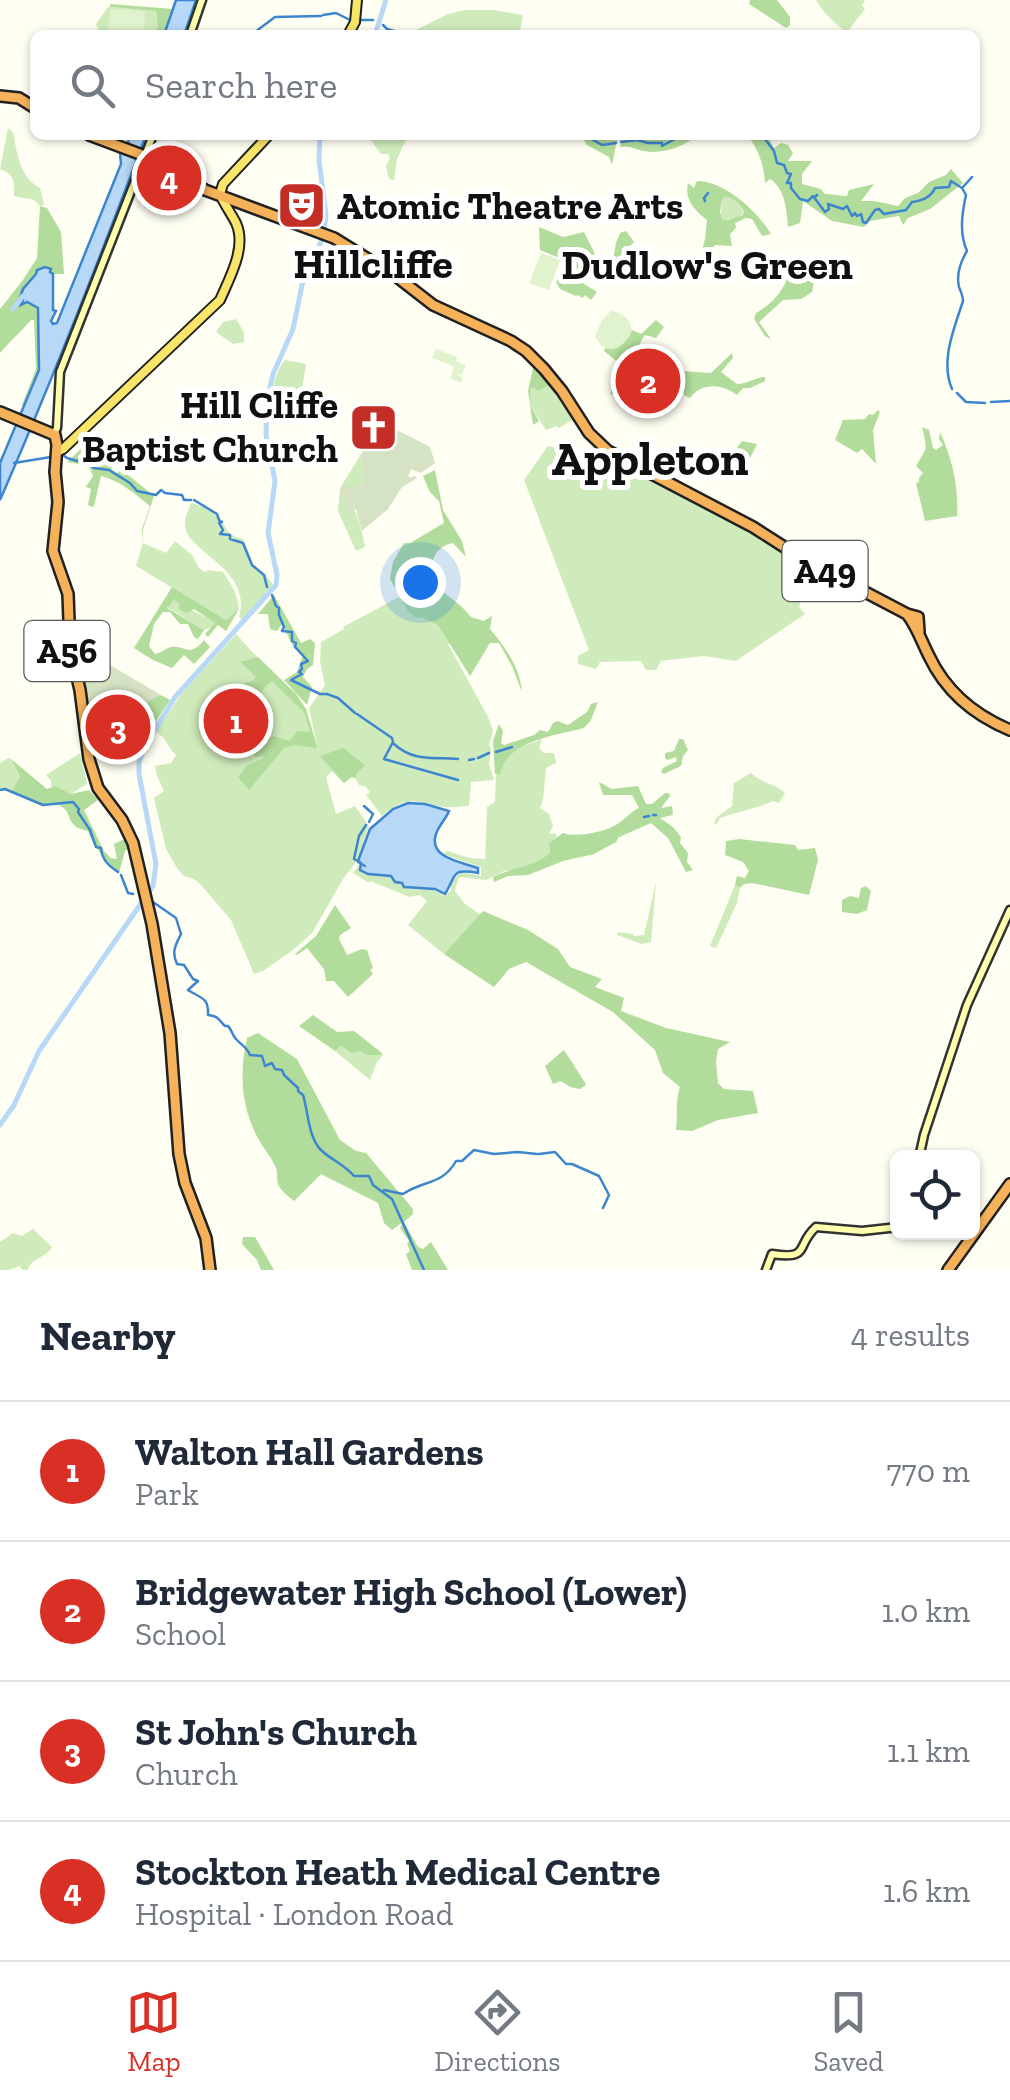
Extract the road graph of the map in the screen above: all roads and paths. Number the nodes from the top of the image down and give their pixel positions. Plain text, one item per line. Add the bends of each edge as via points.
1 (202, 0) edge
2 (357, 0) edge
3 (192, 30) edge
4 (351, 30) edge
5 (2, 96) edge
6 (30, 105) edge
7 (103, 140) edge
8 (151, 140) edge
9 (264, 140) edge
10 (143, 155) junction
11 (221, 190) junction
12 (5, 414) edge
13 (54, 434) junction
14 (56, 455) junction
15 (1010, 730) edge
16 (1010, 910) edge
17 (921, 1150) edge
18 (1010, 1184) edge
19 (1010, 1192) edge
20 (890, 1228) edge
21 (210, 1270) edge
22 (766, 1270) edge
23 (951, 1270) edge

1 - 3 main road
2 - 4 main road
5 - 6 highway
7 - 10 highway, A49
8 - 10 main road
9 - 11 main road
10 - 11 highway, A49 via 201,189
10 - 13 main road via 62,369
11 - 14 main road via 240,242 218,303
11 - 15 highway, A49 via 324,234 433,305 526,351 604,449 746,522 914,621 953,694
12 - 13 highway
13 - 14 highway
14 - 21 highway, A56 via 50,551 63,596 88,769 126,836 145,900 172,1050 179,1154
16 - 17 main road via 966,1009
18 - 23 highway
19 - 23 highway
20 - 22 main road via 819,1226 796,1254 772,1254

